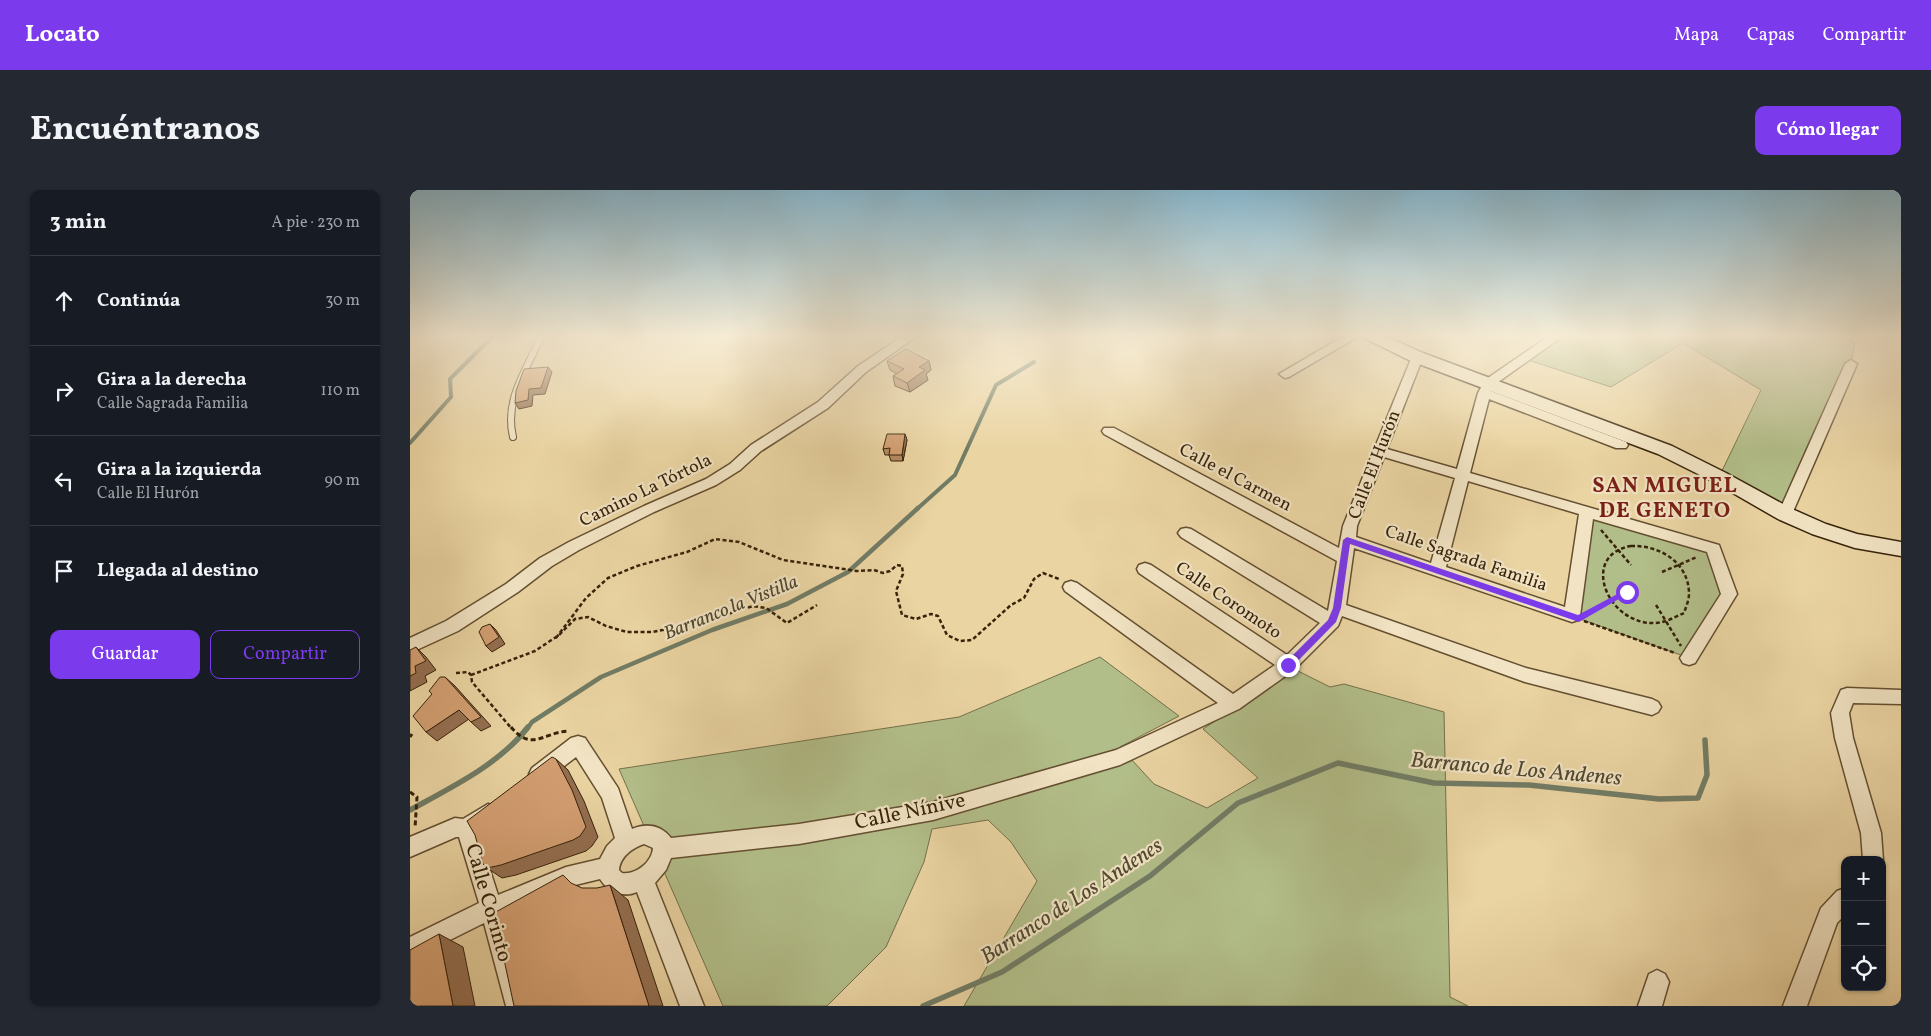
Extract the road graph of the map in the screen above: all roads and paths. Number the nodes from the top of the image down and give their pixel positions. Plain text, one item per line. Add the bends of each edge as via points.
1 (523, 374) edge
2 (857, 374) edge
3 (1410, 374) edge
4 (1456, 374) edge
5 (1506, 374) edge
6 (1847, 374) edge
7 (1487, 388) junction
8 (1108, 431) dead end
9 (513, 437) dead end
10 (1621, 446) dead end
11 (1380, 451) junction
12 (1462, 476) junction
13 (1586, 512) junction
14 (1785, 514) junction
15 (1186, 534) dead end
16 (1347, 540) junction
17 (1617, 549) junction
18 (1714, 549) junction
19 (1901, 549) edge
20 (1344, 558) junction
21 (1631, 565) dead end
22 (1678, 565) junction
23 (1145, 569) dead end
24 (1437, 570) junction
25 (1662, 572) dead end
26 (1071, 587) joint
27 (1627, 592) dead end
28 (1611, 602) junction
29 (817, 605) dead end
30 (1656, 605) dead end
31 (1334, 615) junction
32 (1665, 622) junction
33 (556, 638) junction
34 (410, 646) edge
35 (1688, 658) junction
36 (1288, 665) junction
37 (456, 673) dead end
38 (471, 675) junction
39 (1901, 697) edge
40 (1232, 704) junction
41 (1652, 707) dead end
42 (578, 744) junction
43 (526, 784) edge
44 (410, 792) edge
45 (503, 801) edge
46 (466, 829) junction
47 (626, 842) junction
48 (418, 844) edge
49 (664, 849) junction
50 (1873, 856) edge
51 (608, 866) junction
52 (643, 879) junction
53 (1843, 901) edge
54 (490, 910) junction
55 (410, 949) edge
56 (1657, 982) dead end
57 (518, 1006) edge
58 (692, 1006) edge
59 (1650, 1006) edge
60 (1795, 1006) edge

1 - 9 lane via 512,396 510,429
2 - 34 street, Camino La Tórtola via 823,406 756,448 711,482 574,546 452,626
3 - 11 street, Calle El Hurón
4 - 7 main road
5 - 7 street
6 - 14 street
7 - 10 street
7 - 12 street
7 - 14 main road via 1665,450
8 - 20 street, Calle el Carmen
11 - 12 street
11 - 16 street, Calle El Hurón
12 - 13 street
12 - 24 street
13 - 17 path
13 - 18 street
13 - 24 street, Calle Sagrada Familia via 1572,616
14 - 19 main road via 1855,541
15 - 31 street
16 - 20 street, Calle El Hurón
16 - 24 street, Calle Sagrada Familia
17 - 21 path
17 - 22 path via 1648,546 1666,553
17 - 28 path via 1605,562 1603,578
18 - 22 path
18 - 35 street via 1729,594
20 - 31 street, Calle El Hurón
22 - 25 path
22 - 32 path via 1686,578 1689,594 1684,613
23 - 36 street, Calle Coromoto
26 - 33 path via 1043,573 1034,579 1024,598 1011,605 972,640 960,641 947,635 938,616 931,614 916,619 902,616 895,598 897,582 903,574 902,566 897,565 883,573 790,562 772,558 742,543 717,539 693,550 630,568 608,579 573,612
26 - 40 street
27 - 28 path
28 - 32 path via 1630,618 1650,623
28 - 35 path via 1579,619
29 - 33 path via 787,623 766,608 753,606 700,624 652,632 627,632 588,617 575,619
30 - 32 path
31 - 36 street
31 - 41 street via 1525,675
32 - 35 path
33 - 38 path via 535,651
36 - 40 street
37 - 38 path via 468,672
38 - 42 path via 472,682 520,738 529,742 543,740 557,731 569,732
39 - 50 street via 1847,695 1840,713 1871,833
40 - 49 street, Calle Nínive via 1120,757 933,811 799,834
42 - 43 street
42 - 47 street via 611,794
44 - 48 path via 417,797 414,822
45 - 46 street
46 - 48 street via 455,827
46 - 54 street, Calle Corinto
47 - 49 street via 652,835
47 - 51 street via 613,853
49 - 52 street via 658,865
51 - 52 street via 608,874 617,883
51 - 54 street via 566,877
52 - 58 street
53 - 60 street via 1829,916
54 - 55 street
54 - 57 street, Calle Corinto
56 - 59 street

